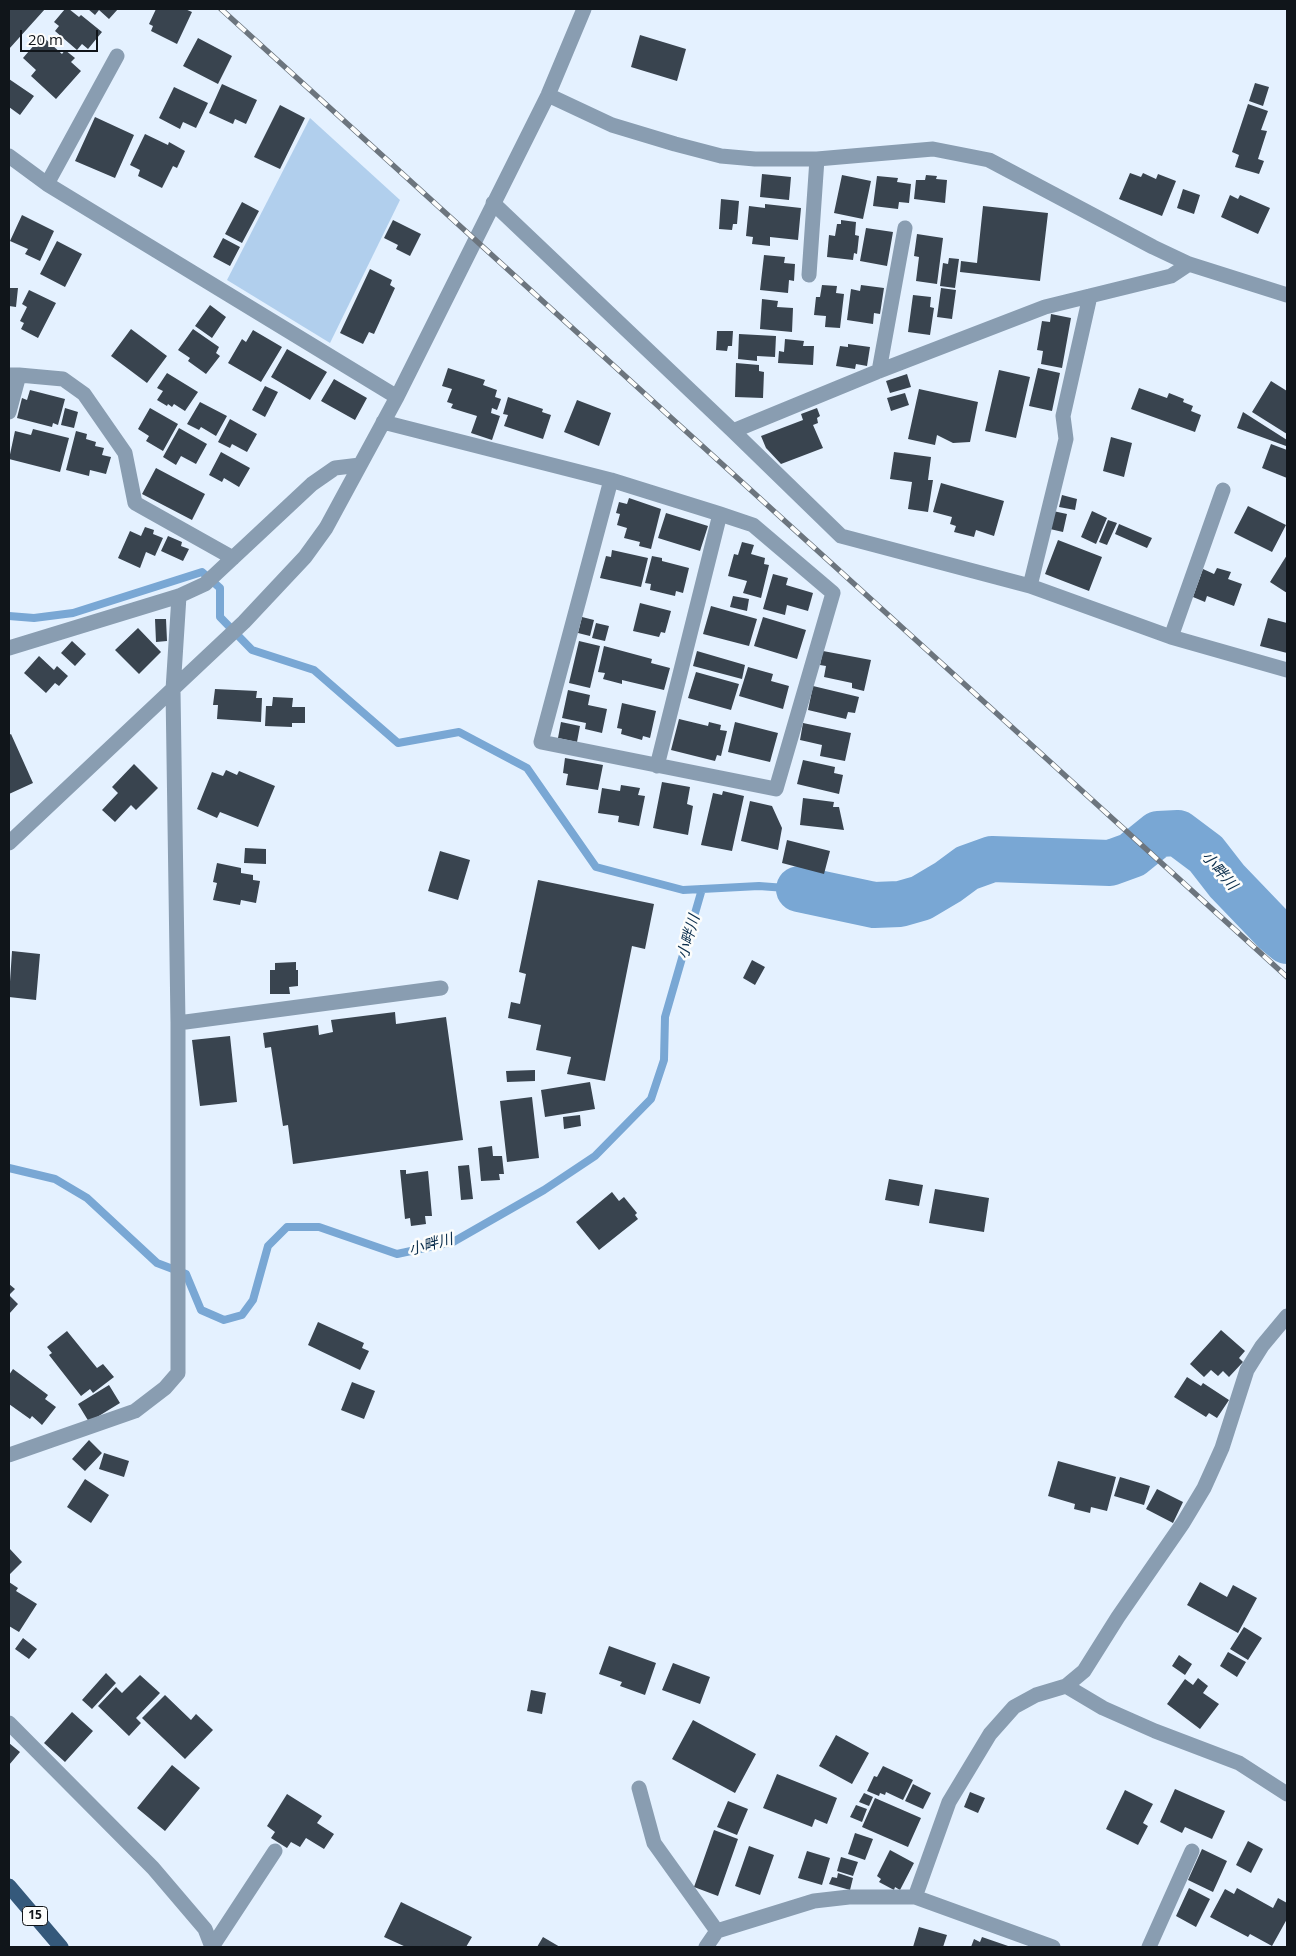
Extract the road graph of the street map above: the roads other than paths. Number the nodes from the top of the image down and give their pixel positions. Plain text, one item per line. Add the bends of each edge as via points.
1 (584, 9) edge
2 (117, 56) dead end
3 (548, 95) junction
4 (9, 156) edge
5 (817, 159) junction
6 (47, 184) junction
7 (493, 203) junction
8 (905, 228) dead end
9 (1189, 264) junction
10 (809, 275) dead end
11 (1287, 295) edge
12 (1090, 296) junction
13 (879, 371) junction
14 (14, 375) edge
15 (397, 397) junction
16 (9, 412) edge
17 (383, 422) junction
18 (733, 431) junction
19 (360, 465) junction
20 (611, 480) junction
21 (1223, 490) dead end
22 (720, 514) junction
23 (233, 558) junction
24 (1030, 586) junction
25 (180, 596) junction
26 (1171, 637) junction
27 (9, 648) edge
28 (1287, 670) edge
29 (173, 690) junction
30 (657, 766) junction
31 (9, 843) edge
32 (441, 988) dead end
33 (178, 1023) junction
34 (1287, 1316) edge
35 (9, 1455) edge
36 (1066, 1686) junction
37 (9, 1724) edge
38 (639, 1788) dead end
39 (1287, 1794) edge
40 (275, 1851) dead end
41 (1192, 1851) dead end
42 (9, 1886) edge
43 (915, 1897) junction
44 (717, 1930) junction
45 (61, 1947) edge
46 (212, 1947) edge
47 (706, 1947) edge
48 (1052, 1947) edge
49 (1149, 1947) edge

1 - 3 street
2 - 6 street
3 - 5 street via 612,125 721,156
3 - 7 street
4 - 6 street
5 - 9 street via 933,149 989,160
5 - 10 street
6 - 15 street
7 - 15 street
7 - 18 street
8 - 13 street
9 - 11 street
9 - 12 street via 1171,276
12 - 13 street via 1045,307
12 - 24 street via 1063,416 1066,439
13 - 18 street
14 - 16 street
14 - 23 street via 63,379 84,394 124,453 135,503
15 - 17 street
17 - 19 street
17 - 20 street
18 - 24 street via 841,536
19 - 23 street via 335,468 312,484
19 - 29 street via 326,528 305,557
20 - 22 street
20 - 30 street via 541,742
21 - 26 street
22 - 30 street
22 - 30 street via 753,525 833,593 776,789
23 - 25 street via 205,584
24 - 26 street
25 - 27 street
25 - 29 street
26 - 28 street
29 - 31 street
29 - 33 street
32 - 33 street
33 - 35 street via 178,1373 165,1388 135,1411
34 - 36 street via 1262,1346 1248,1370 1222,1448 1204,1488 1084,1671
36 - 39 street via 1102,1708 1238,1763
36 - 43 street via 1036,1695 1014,1707 990,1734 949,1802
37 - 46 street via 153,1868 205,1929
38 - 44 street via 654,1844
40 - 46 street
41 - 49 street
42 - 45 main road, 15
43 - 44 street via 849,1897 814,1901
43 - 48 street
44 - 47 street

